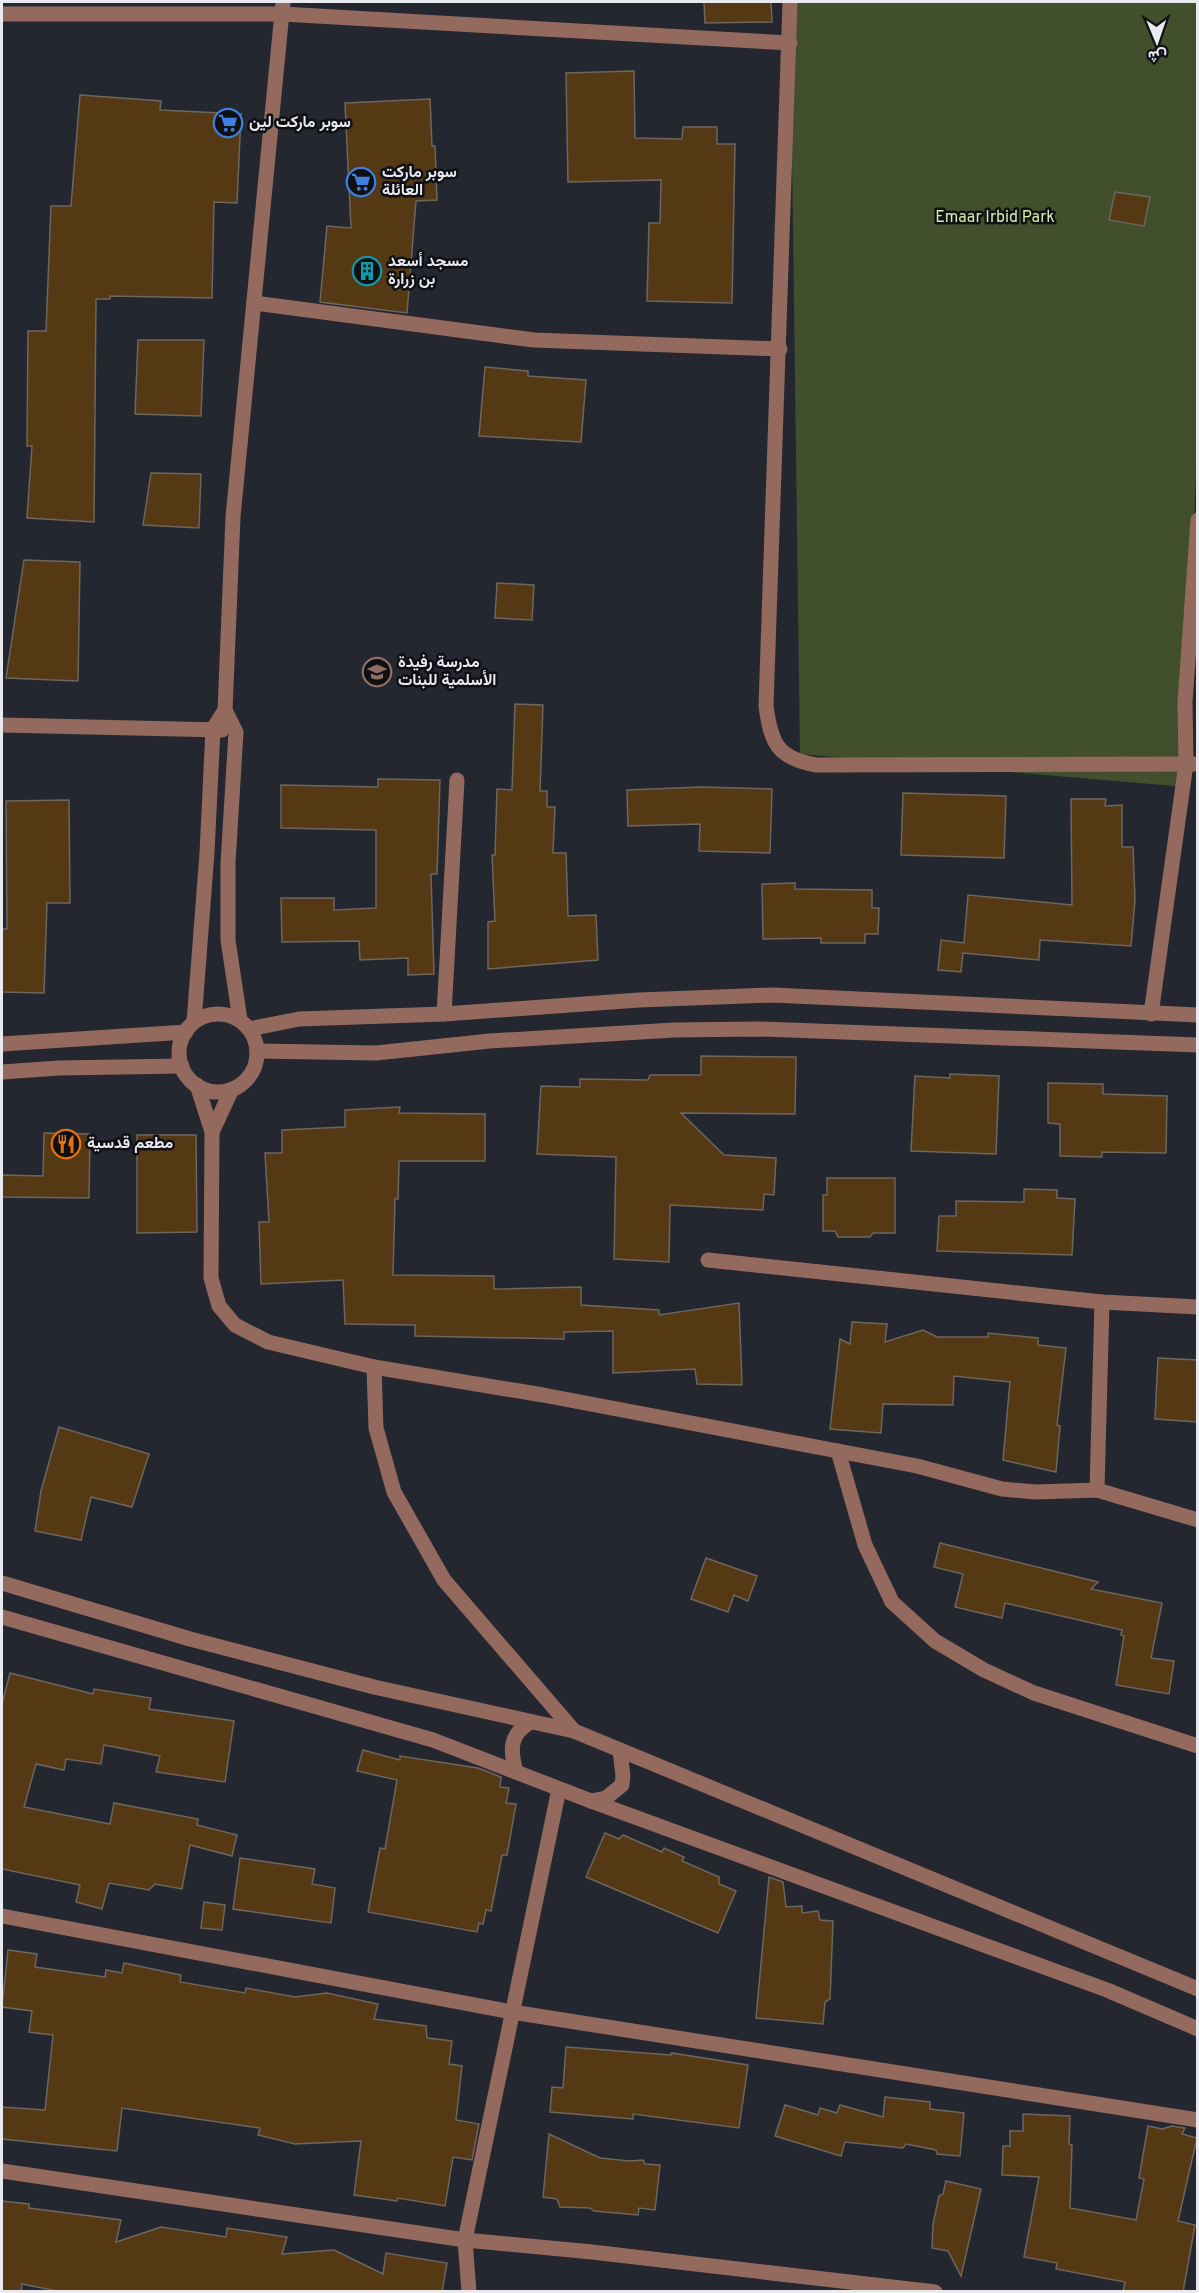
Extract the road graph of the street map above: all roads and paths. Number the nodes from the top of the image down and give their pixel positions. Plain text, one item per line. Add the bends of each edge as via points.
1 (790, 2) edge
2 (282, 8) edge
3 (2, 14) edge
4 (790, 43) junction
5 (254, 303) junction
6 (780, 349) junction
7 (1197, 520) edge
8 (225, 710) junction
9 (2, 725) edge
10 (213, 729) junction
11 (237, 732) junction
12 (1192, 764) edge
13 (457, 780) dead end
14 (444, 1014) junction
15 (1151, 1014) junction
16 (1197, 1016) edge
17 (244, 1024) junction
18 (190, 1027) junction
19 (2, 1044) edge
20 (1197, 1045) edge
21 (257, 1051) junction
22 (182, 1066) junction
23 (2, 1072) edge
24 (197, 1085) junction
25 (232, 1089) junction
26 (212, 1132) junction
27 (708, 1260) dead end
28 (1102, 1302) junction
29 (1197, 1307) edge
30 (374, 1367) junction
31 (838, 1451) junction
32 (1097, 1490) junction
33 (1197, 1520) edge
34 (2, 1583) edge
35 (2, 1617) edge
36 (531, 1722) junction
37 (574, 1731) junction
38 (1197, 1746) edge
39 (620, 1750) junction
40 (516, 1772) junction
41 (559, 1789) junction
42 (591, 1801) junction
43 (2, 1916) edge
44 (1197, 1989) edge
45 (512, 2012) junction
46 (1197, 2029) edge
47 (1197, 2121) edge
48 (2, 2171) edge
49 (465, 2240) junction
50 (468, 2292) edge
51 (935, 2292) edge

1 - 4 street
2 - 3 street
2 - 4 street
2 - 5 street
4 - 6 street
5 - 6 street via 534,340
5 - 8 street via 233,517
6 - 12 street via 766,706 769,729 778,748 797,761 816,765
7 - 12 street via 1185,702
8 - 10 street
8 - 11 street
9 - 10 street
10 - 11 street
10 - 18 street via 207,853
11 - 17 street via 228,863 228,940
12 - 15 street
13 - 14 street
14 - 15 street via 773,995
14 - 17 street
15 - 16 street
17 - 18 street via 217,1014
17 - 21 street via 255,1039
18 - 19 street
18 - 22 street via 181,1042
20 - 21 street via 749,1029 513,1040 376,1053
21 - 25 street via 251,1074
22 - 23 street
22 - 24 street
24 - 25 street via 208,1090
24 - 26 street
25 - 26 street
26 - 30 street via 211,1278 219,1306 235,1324 268,1342
27 - 28 street
28 - 29 street
28 - 32 street
30 - 31 street
30 - 37 street via 376,1428 394,1492 444,1580
31 - 32 street via 917,1466 1002,1489
31 - 38 street via 865,1545 892,1602 936,1641 984,1670 1034,1693
32 - 33 street
34 - 36 street via 248,1654
35 - 40 street via 433,1740
36 - 37 street
36 - 40 street via 514,1737
37 - 39 street
39 - 42 street via 622,1785 606,1798
39 - 44 street
40 - 41 street
41 - 42 street
41 - 45 street
42 - 46 street via 1107,1990
43 - 45 street
45 - 47 street
45 - 49 street
48 - 49 street
49 - 50 street
49 - 51 street

